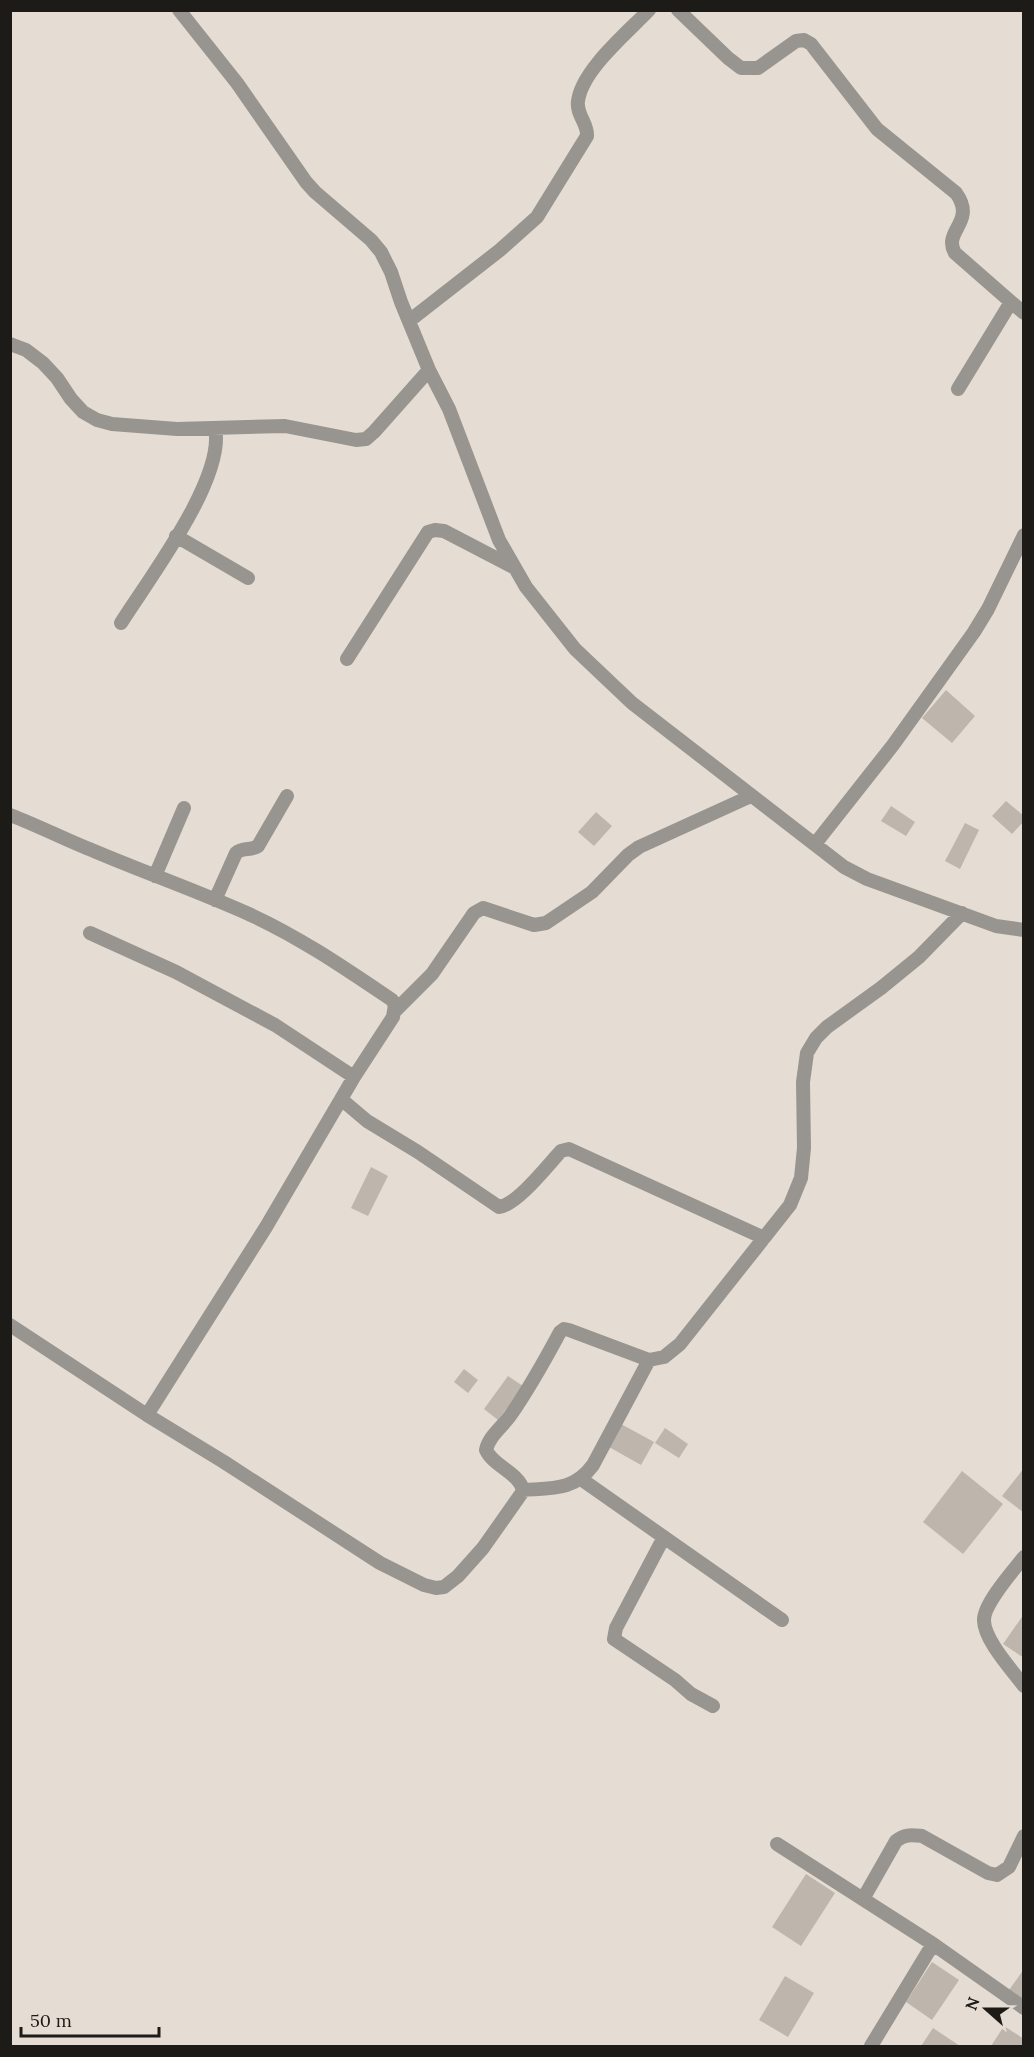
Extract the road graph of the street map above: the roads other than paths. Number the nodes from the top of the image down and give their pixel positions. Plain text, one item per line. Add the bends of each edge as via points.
1 (179, 10) edge
2 (649, 10) edge
3 (678, 10) edge
4 (1011, 302) junction
5 (1023, 314) edge
6 (409, 321) junction
7 (10, 344) edge
8 (429, 370) junction
9 (958, 389) dead end
10 (216, 438) junction
11 (1023, 535) edge
12 (176, 536) junction
13 (515, 568) junction
14 (248, 578) dead end
15 (121, 623) dead end
16 (347, 659) dead end
17 (287, 796) dead end
18 (751, 796) junction
19 (184, 808) dead end
20 (10, 814) edge
21 (815, 844) junction
22 (155, 876) junction
23 (215, 900) junction
24 (962, 914) junction
25 (1023, 930) edge
26 (90, 933) dead end
27 (395, 1011) junction
28 (354, 1077) junction
29 (341, 1099) junction
30 (764, 1238) junction
31 (10, 1325) edge
32 (649, 1360) junction
33 (147, 1416) junction
34 (581, 1479) junction
35 (523, 1490) junction
36 (664, 1537) junction
37 (1023, 1557) edge
38 (782, 1620) dead end
39 (1023, 1686) edge
40 (713, 1706) dead end
41 (1023, 1836) edge
42 (777, 1844) dead end
43 (862, 1899) junction
44 (933, 1944) junction
45 (1023, 2008) edge
46 (871, 2046) edge

1 - 6 street via 237,83 310,187 381,252
2 - 6 street via 586,80 577,103 587,136 537,217
3 - 4 street via 741,68 758,68 796,41 811,44 877,129 956,193 964,209 951,247
4 - 5 street
4 - 9 street
6 - 8 street
7 - 10 street via 43,363 83,412 97,420 177,429
8 - 10 street via 366,439 285,426
8 - 13 street via 449,409 499,540
10 - 12 street via 198,502
11 - 21 street via 974,632
12 - 14 street
12 - 15 street
13 - 16 street via 444,531 428,532
13 - 18 street via 575,649 632,703
17 - 23 street via 258,846 236,853
18 - 21 street
18 - 27 street via 639,847 592,892 546,923 534,925 479,909 423,986
19 - 22 street
20 - 22 street
21 - 24 street via 854,873
22 - 23 street
23 - 27 street via 313,948 392,1000
24 - 25 street
24 - 30 street via 919,957 816,1038 807,1053 803,1082 801,1178 790,1205
26 - 28 street via 176,972 275,1025
27 - 28 street
28 - 29 street
29 - 30 street via 367,1121 499,1207 522,1192 561,1151 569,1149
29 - 33 street
30 - 32 street via 680,1344 664,1357
31 - 33 street
32 - 34 street via 593,1465
32 - 35 street via 569,1330 560,1332 486,1450
33 - 35 street via 380,1563 436,1588 458,1576 483,1548
34 - 35 street via 565,1486
34 - 36 street
36 - 38 street
36 - 40 street via 616,1628 614,1639
37 - 39 street via 984,1617 990,1641
41 - 43 street via 1009,1867 998,1875 988,1874 922,1836 902,1837
42 - 43 street
43 - 44 street
44 - 45 street
44 - 46 street

